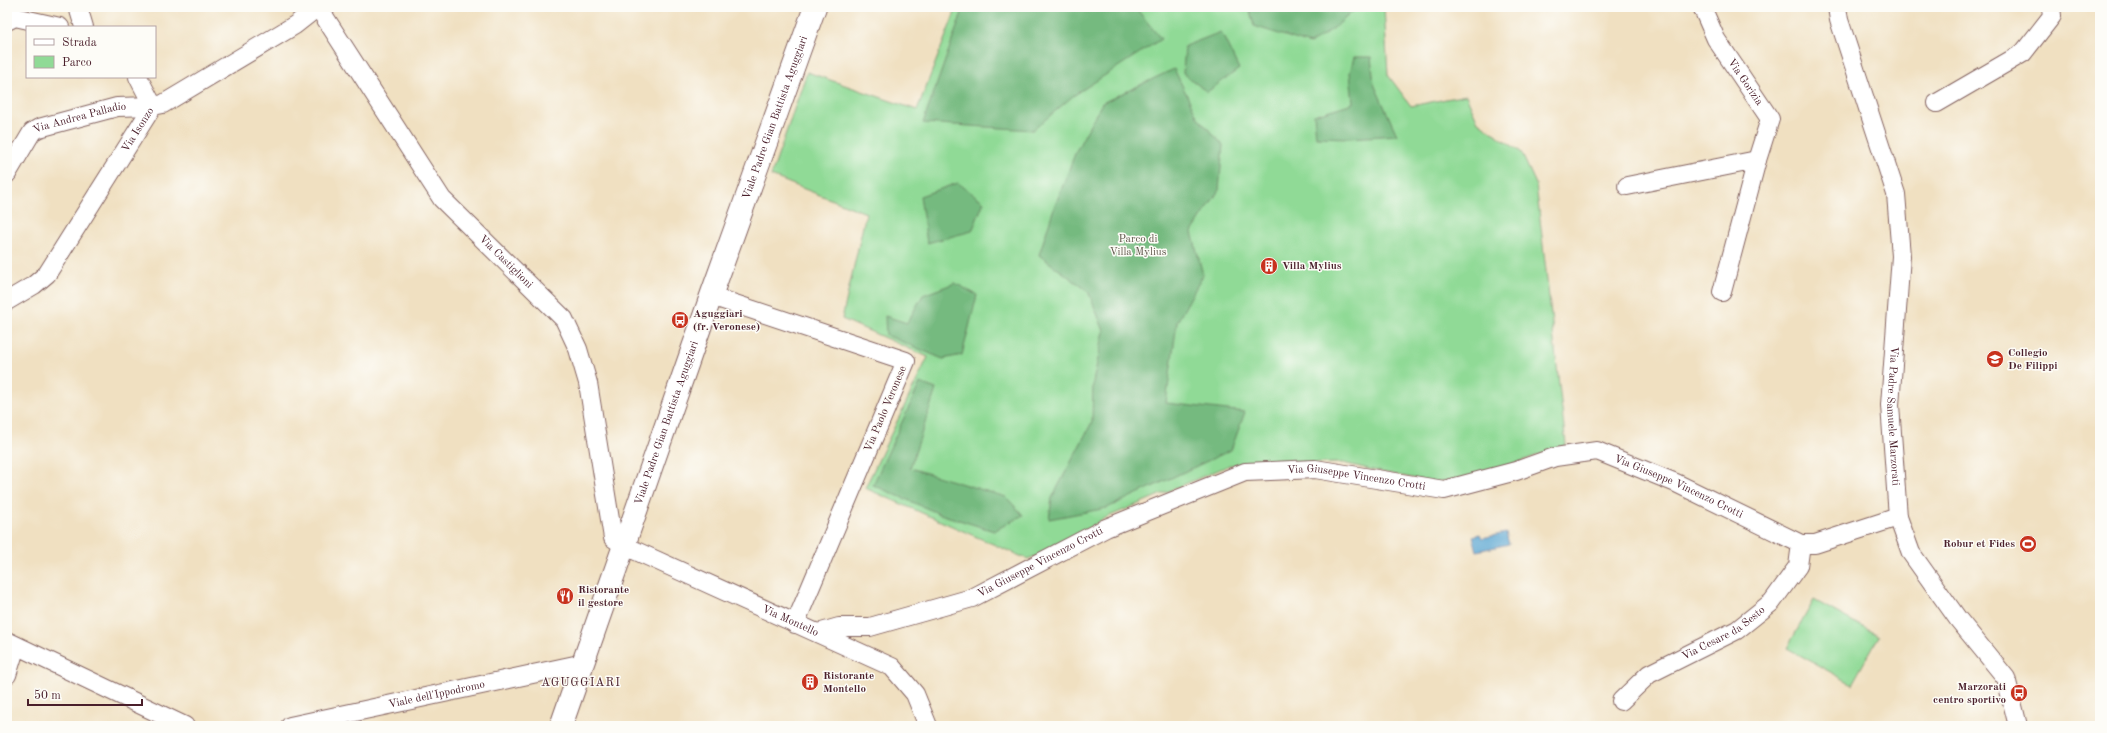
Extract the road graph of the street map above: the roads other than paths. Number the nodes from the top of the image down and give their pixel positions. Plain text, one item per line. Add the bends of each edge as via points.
1 (78, 7) edge
2 (314, 7) edge
3 (815, 7) edge
4 (1702, 7) edge
5 (1837, 7) edge
6 (2051, 7) edge
7 (7, 21) edge
8 (55, 26) edge
9 (84, 26) edge
10 (139, 78) edge
11 (1937, 103) dead end
12 (153, 106) junction
13 (1757, 160) junction
14 (7, 174) edge
15 (1627, 186) dead end
16 (1722, 292) dead end
17 (711, 296) junction
18 (7, 300) edge
19 (1898, 517) junction
20 (1801, 544) junction
21 (625, 546) junction
22 (795, 624) junction
23 (818, 633) junction
24 (12, 644) edge
25 (584, 663) junction
26 (7, 675) edge
27 (1621, 701) dead end
28 (185, 726) edge
29 (290, 726) edge
30 (561, 726) edge
31 (928, 726) edge
32 (2018, 726) edge

1 - 9 street
2 - 12 street, Via Isonzo via 295,25 163,104
2 - 21 street, Via Castiglioni via 322,13 442,198 564,318 578,349 588,383 613,538
3 - 17 main road, Viale Padre Gian Battista Aguggiari
4 - 13 street, Via Gorizia via 1716,39 1770,119
5 - 19 street, Via Padre Samuele Marzorati via 1839,20 1896,194 1901,256 1890,405
6 - 11 street via 2052,16 2023,53
7 - 8 street via 14,17
10 - 12 street
12 - 14 street, Via Andrea Palladio via 117,107 39,128 32,132
12 - 18 street, Via Isonzo via 46,274 34,285
13 - 15 street
13 - 16 street, Via Gorizia
17 - 21 main road, Viale Padre Gian Battista Aguggiari
17 - 22 street, Via Paolo Veronese via 906,361
19 - 20 street via 1815,544
19 - 32 street, Via Padre Samuele Marzorati via 1910,553 1958,619 2006,678
20 - 23 street, Via Giuseppe Vincenzo Crotti via 1676,483 1598,451 1555,457 1516,471 1444,490 1315,469 1245,472 1106,528 972,598 870,627 839,628
20 - 27 street, Via Cesare da Sesto via 1798,566 1772,602 1737,630 1649,674
21 - 22 street, Via Montello
21 - 25 main road, Viale Padre Gian Battista Aguggiari
22 - 23 street, Via Montello
23 - 31 street, Via Montello via 892,667 915,694
24 - 26 street
24 - 28 street
25 - 29 street, Viale dell'Ippodromo
25 - 30 main road, Viale Padre Gian Battista Aguggiari

